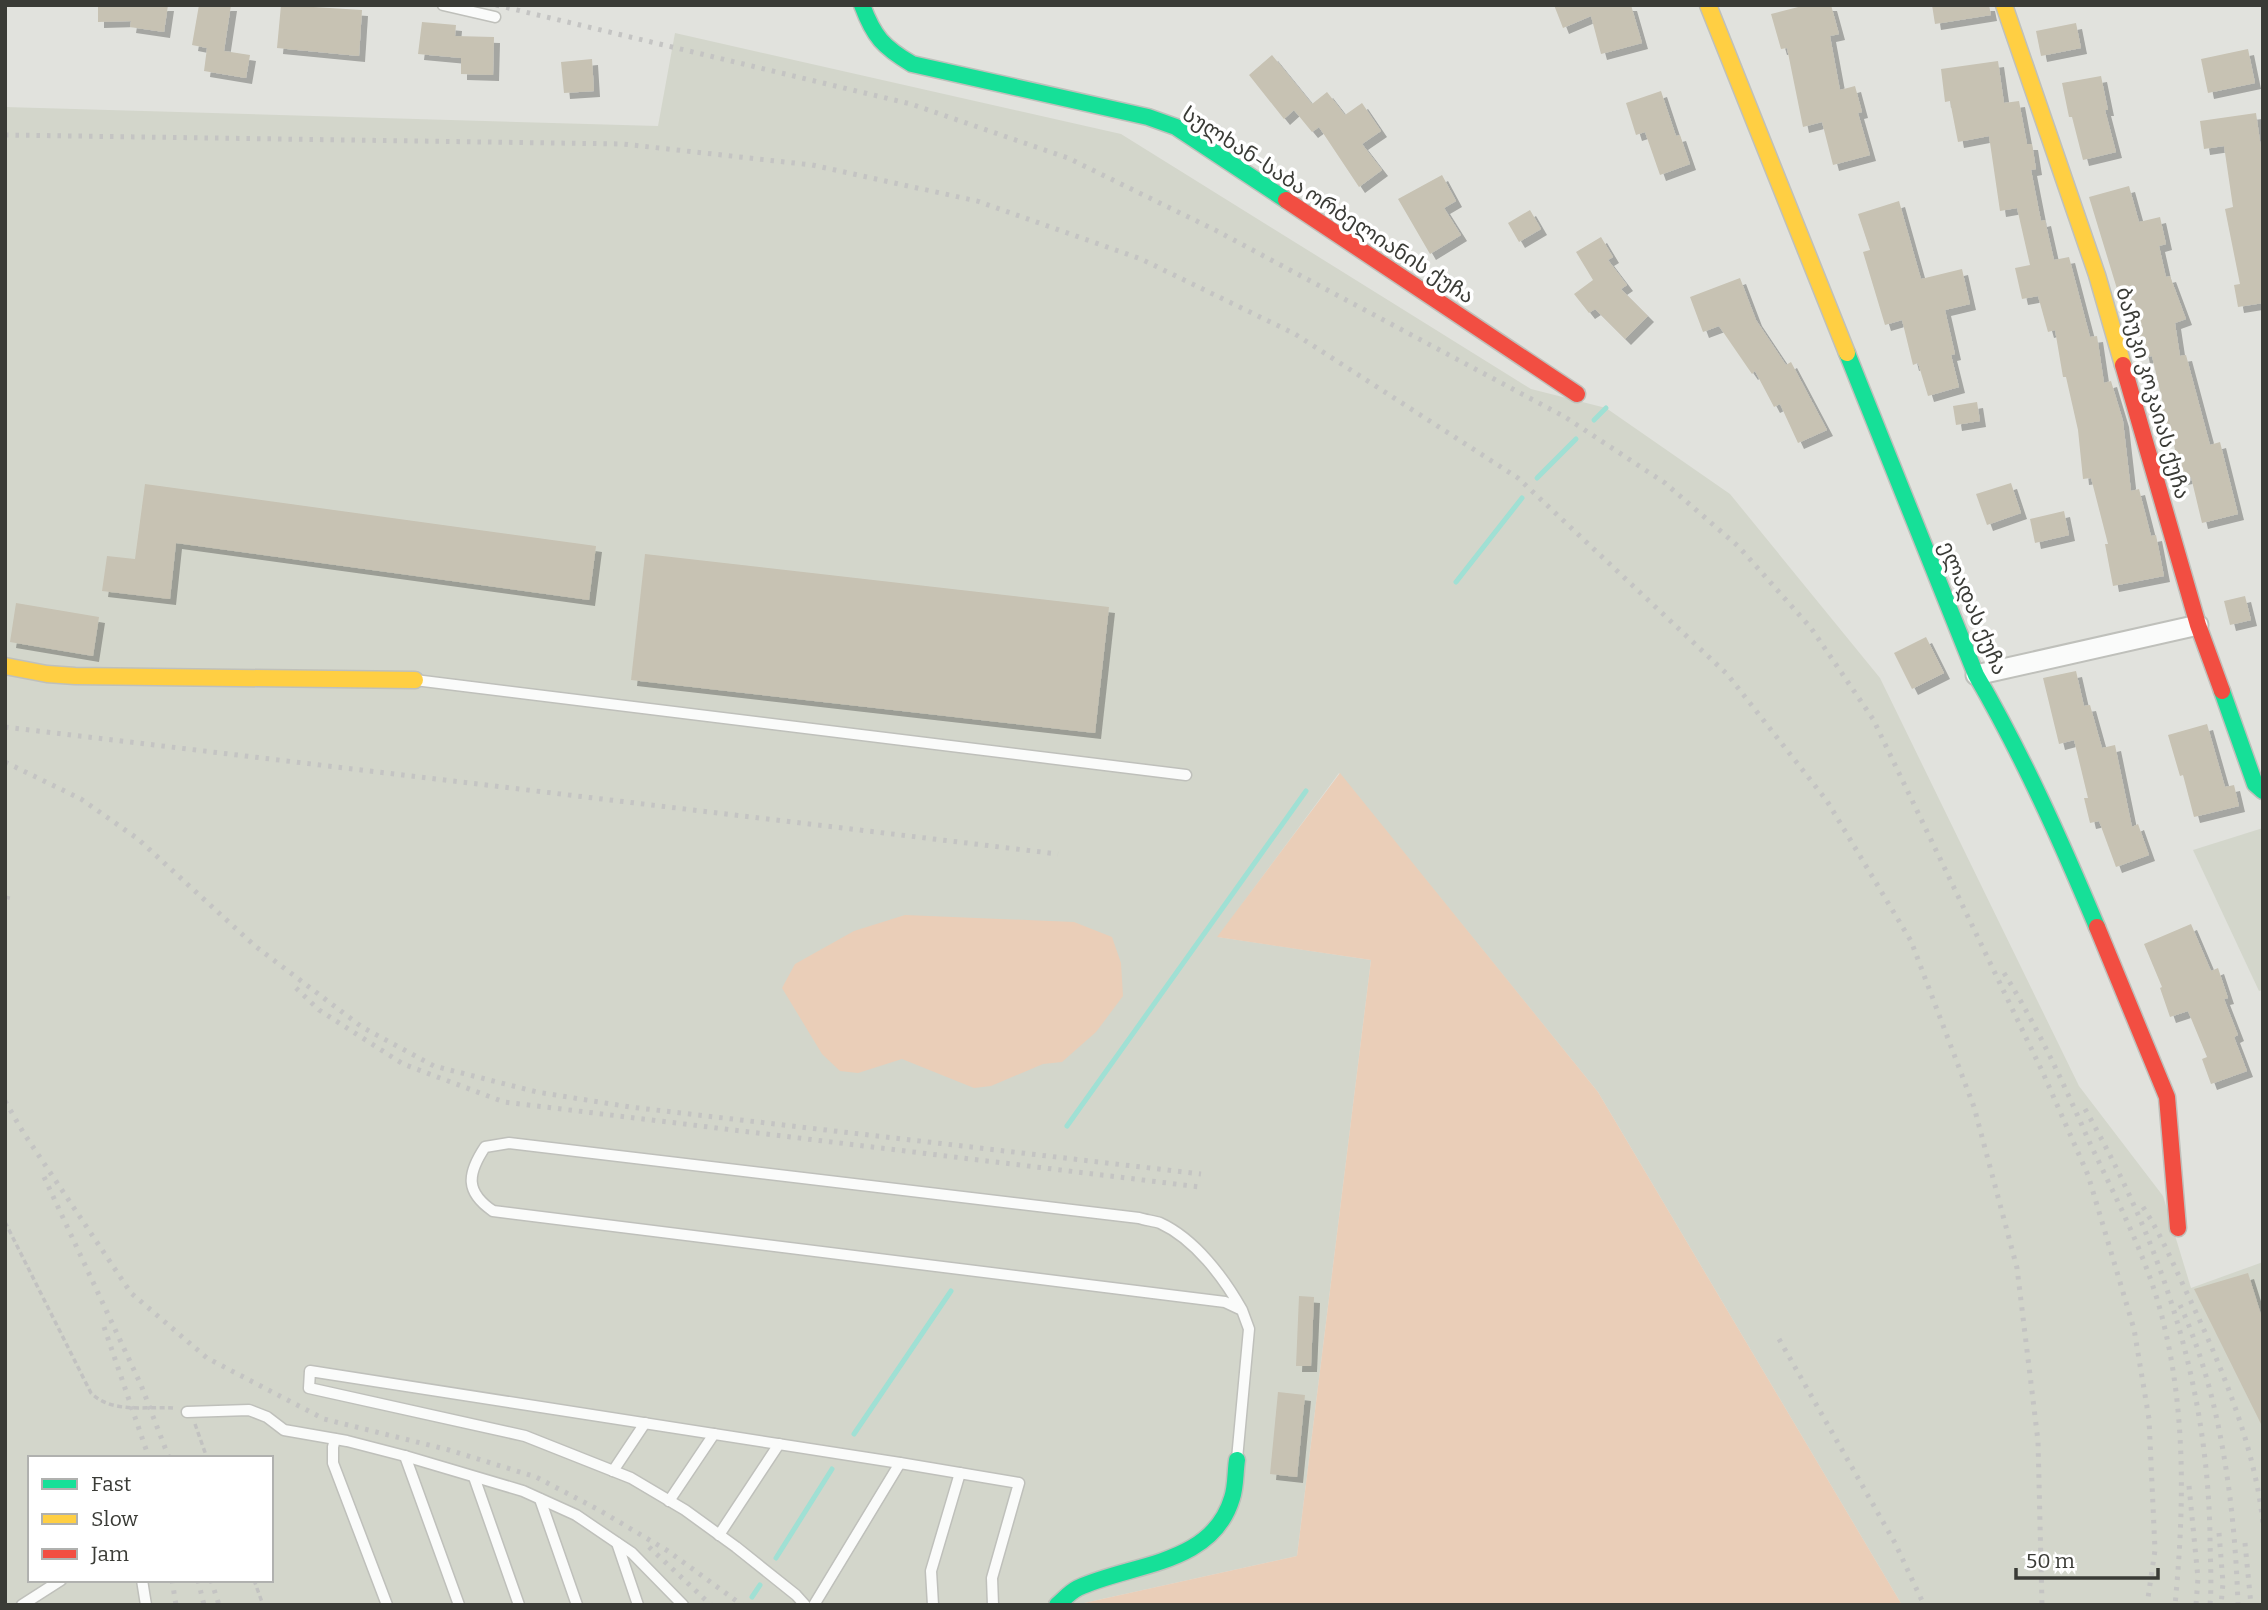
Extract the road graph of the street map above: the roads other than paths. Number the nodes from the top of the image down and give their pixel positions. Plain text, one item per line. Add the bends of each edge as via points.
1 (443, 5) edge
2 (862, 5) edge
3 (1708, 5) edge
4 (2004, 5) edge
5 (495, 17) dead end
6 (1577, 394) dead end
7 (2198, 625) junction
8 (5, 666) edge
9 (1976, 675) junction
10 (415, 680) joint
11 (1186, 775) dead end
12 (2263, 791) edge
13 (2178, 1228) dead end
14 (1242, 1310) junction
15 (187, 1412) road end
16 (645, 1423) junction
17 (714, 1434) junction
18 (335, 1439) junction
19 (779, 1444) junction
20 (405, 1456) junction
21 (1237, 1460) joint
22 (900, 1463) junction
23 (613, 1471) junction
24 (960, 1473) junction
25 (474, 1477) junction
26 (540, 1499) junction
27 (669, 1501) junction
28 (719, 1535) junction
29 (617, 1542) junction
30 (58, 1582) edge
31 (142, 1582) edge
32 (22, 1605) edge
33 (146, 1605) edge
34 (387, 1605) edge
35 (459, 1605) edge
36 (519, 1605) edge
37 (578, 1605) edge
38 (638, 1605) edge
39 (683, 1605) edge
40 (806, 1605) edge
41 (814, 1605) edge
42 (933, 1605) edge
43 (993, 1605) edge
44 (1057, 1605) edge

1 - 5 lane
2 - 6 street, სულხან-საბა ორბელიანის ქუჩა via 880,45 912,64 1176,127
3 - 9 street, ელადას ქუჩა
4 - 7 street, ბაჩუკი კოკაიას ქუჩა via 2097,275
7 - 9 street
7 - 12 street, ბაჩუკი კოკაიას ქუჩა via 2255,784
8 - 10 street via 75,676
9 - 13 street, ელადას ქუჩა via 2060,837 2167,1097
10 - 11 lane
14 - 14 lane via 1186,1239 1159,1223 1139,1218 509,1143 485,1147 471,1177 479,1202 493,1211 1225,1302
14 - 21 lane via 1249,1329
15 - 18 lane via 249,1409 284,1430
16 - 17 lane
16 - 23 lane
16 - 23 lane via 310,1371 309,1388 525,1436
17 - 19 lane
17 - 27 lane
18 - 20 lane
18 - 34 lane via 333,1463
19 - 22 lane
19 - 28 lane
20 - 25 lane
20 - 35 lane
21 - 44 street via 1232,1500 1220,1525 1199,1542 1144,1569 1076,1589
22 - 24 lane
22 - 41 lane
23 - 27 lane
24 - 42 lane via 930,1571
24 - 43 lane via 1019,1483 992,1578
25 - 26 lane
25 - 36 lane
26 - 29 lane via 576,1515
26 - 37 lane
27 - 28 lane
28 - 40 lane
29 - 38 lane
29 - 39 lane
30 - 32 lane
31 - 33 lane

